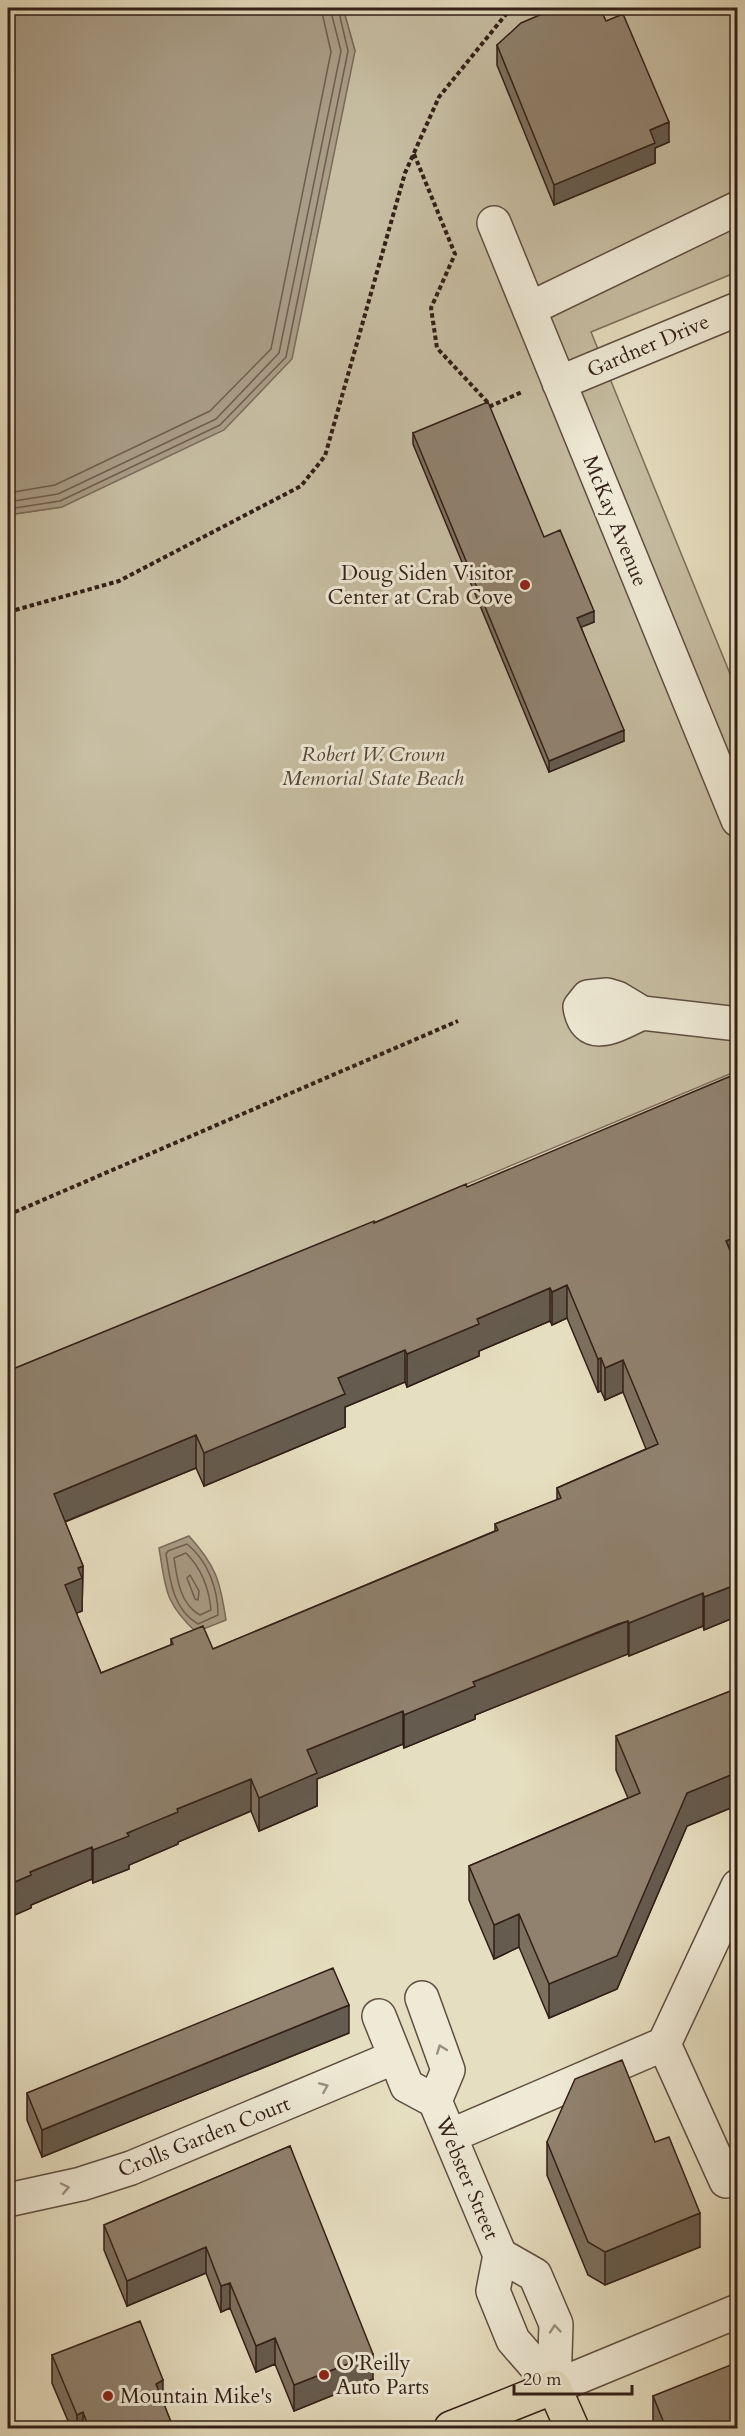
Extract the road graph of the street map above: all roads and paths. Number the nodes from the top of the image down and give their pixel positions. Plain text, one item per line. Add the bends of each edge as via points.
1 (512, 8) edge
2 (414, 153) junction
3 (738, 208) edge
4 (494, 223) dead end
5 (529, 309) junction
6 (738, 309) edge
7 (557, 380) junction
8 (8, 612) edge
9 (738, 820) edge
10 (642, 1013) dead end
11 (458, 1021) dead end
12 (738, 1024) edge
13 (8, 1215) edge
14 (735, 1906) edge
15 (422, 1998) dead end
16 (379, 2016) dead end
17 (664, 2044) junction
18 (395, 2057) junction
19 (435, 2101) junction
20 (450, 2136) junction
21 (738, 2176) edge
22 (8, 2200) edge
23 (500, 2255) junction
24 (738, 2311) edge
25 (554, 2387) junction
26 (451, 2428) edge
27 (572, 2428) edge

1 - 2 path via 439,97
2 - 7 path via 456,254 430,308 437,348 491,406
2 - 8 path via 325,456 302,486 119,581
3 - 5 street
4 - 5 street, McKay Avenue
5 - 7 street, McKay Avenue
6 - 7 street, Gardner Drive
7 - 9 street, McKay Avenue
10 - 12 street
11 - 13 path
14 - 17 street
19 -> 15 street, Webster Street via 448,2070
16 - 18 street, Webster Street
17 - 20 street
17 - 21 street via 726,2181
18 - 19 street, Webster Street via 407,2086
22 -> 18 street, Crolls Garden Court via 131,2168
19 - 20 street, Webster Street
20 - 23 street, Webster Street
23 - 25 street, Webster Street via 493,2291 513,2340
25 -> 23 street, Webster Street via 556,2324 552,2314 535,2275
24 - 25 street
25 - 26 main road
25 - 27 main road, Webster Street

